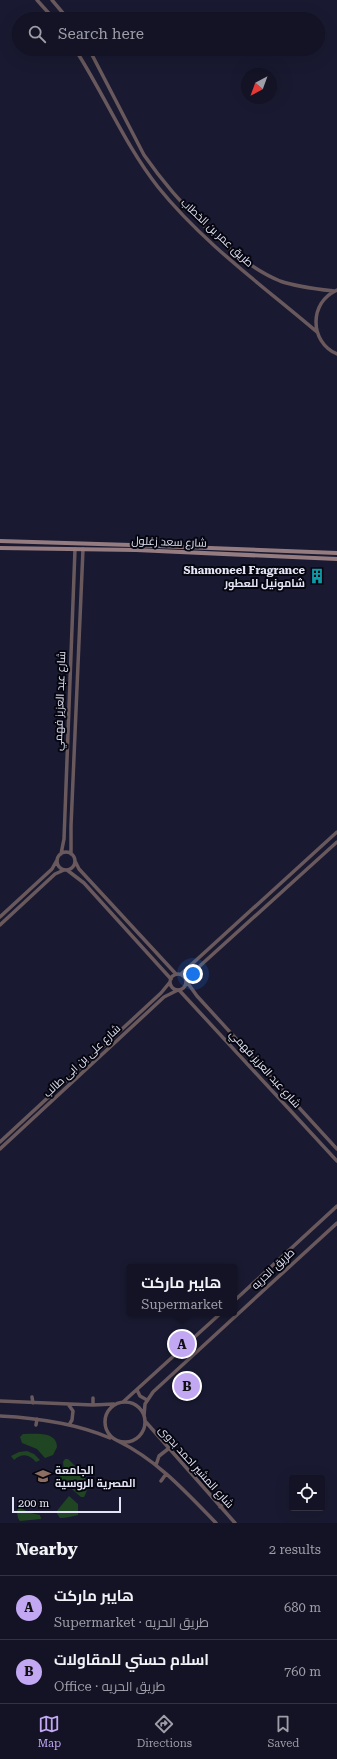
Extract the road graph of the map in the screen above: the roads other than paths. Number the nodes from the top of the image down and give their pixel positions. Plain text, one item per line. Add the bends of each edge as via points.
1 (37, 0) edge
2 (52, 0) edge
3 (48, 12) edge
4 (62, 12) edge
5 (79, 56) edge
6 (93, 56) edge
7 (335, 290) edge
8 (317, 332) junction
9 (336, 354) edge
10 (0, 541) edge
11 (131, 545) junction
12 (0, 548) edge
13 (75, 549) junction
14 (83, 549) junction
15 (132, 550) junction
16 (277, 550) junction
17 (337, 553) edge
18 (277, 556) junction
19 (337, 559) edge
20 (75, 569) junction
21 (82, 569) junction
22 (337, 832) edge
23 (64, 839) junction
24 (70, 839) junction
25 (337, 842) edge
26 (61, 854) junction
27 (71, 854) junction
28 (57, 860) junction
29 (75, 861) junction
30 (66, 870) junction
31 (47, 873) junction
32 (83, 873) junction
33 (77, 877) junction
34 (51, 878) junction
35 (0, 917) edge
36 (0, 925) edge
37 (189, 967) junction
38 (170, 968) junction
39 (165, 972) junction
40 (194, 972) junction
41 (176, 974) junction
42 (181, 974) junction
43 (170, 980) junction
44 (187, 981) junction
45 (178, 990) junction
46 (161, 993) junction
47 (194, 993) junction
48 (164, 997) junction
49 (187, 998) junction
50 (99, 1050) junction
51 (103, 1054) junction
52 (36, 1108) junction
53 (40, 1112) junction
54 (0, 1142) edge
55 (0, 1149) edge
56 (337, 1149) edge
57 (337, 1161) edge
58 (337, 1206) edge
59 (337, 1223) edge
60 (237, 1298) edge
61 (237, 1315) edge
62 (218, 1316) edge
63 (236, 1316) edge
64 (137, 1390) junction
65 (1, 1396) dead end
66 (32, 1397) dead end
67 (93, 1398) dead end
68 (147, 1400) junction
69 (1, 1401) edge
70 (123, 1402) junction
71 (32, 1403) junction
72 (118, 1403) junction
73 (68, 1404) junction
74 (93, 1405) junction
75 (0, 1416) edge
76 (144, 1416) junction
77 (36, 1419) junction
78 (145, 1422) junction
79 (36, 1425) dead end
80 (69, 1425) junction
81 (112, 1438) junction
82 (118, 1442) junction
83 (168, 1449) junction
84 (156, 1466) junction
85 (166, 1474) junction
86 (161, 1481) dead end
87 (176, 1483) junction
88 (173, 1487) dead end
89 (226, 1502) dead end
90 (220, 1507) junction
91 (216, 1523) edge
92 (235, 1523) edge

1 - 3 street
2 - 4 street
5 - 8 street, طريق عمر بن الخطاب via 138,159 168,199 203,235
6 - 7 street, طريق عمر بن الخطاب via 144,155 185,206 229,247 265,273 297,286
7 - 8 street via 318,309
8 - 9 street, طريق عمر بن الخطاب via 326,347
10 - 11 main road, شارع سعد زغلول
11 - 15 main road
11 - 16 main road, شارع سعد زغلول
12 - 13 main road, شارع سعد زغلول
13 - 14 main road, شارع سعد زغلول
13 - 20 street, شارع عبد العزيز فهمي
14 - 15 main road, شارع سعد زغلول
14 - 21 street, شارع عبد العزيز فهمي
15 - 18 main road, شارع سعد زغلول
16 - 17 main road, شارع سعد زغلول
16 - 18 main road
18 - 19 main road, شارع سعد زغلول
20 - 21 street
20 - 23 street, شارع عبد العزيز فهمي
21 - 24 street, شارع عبد العزيز فهمي
22 - 37 street
23 - 24 street
23 - 26 street, شارع عبد العزيز فهمي
24 - 27 street, شارع عبد العزيز فهمي
25 - 40 street
26 - 27 street
26 - 28 street
27 - 29 street
28 - 30 street via 59,866
28 - 31 street
29 - 30 street via 74,866
29 - 32 street
30 - 33 street
30 - 34 street
31 - 34 street
31 - 35 street
32 - 33 street
32 - 38 street
33 - 39 street
34 - 36 street
37 - 40 street
37 - 42 street
38 - 39 street
38 - 41 street
39 - 43 street
40 - 44 street
41 - 42 street
41 - 43 street
42 - 44 street
43 - 45 street via 172,988
43 - 46 street, شارع على بن ابى طالب
44 - 45 street via 184,988
44 - 47 street, شارع عبد العزيز فهمي
45 - 48 street, شارع على بن ابى طالب
45 - 49 street, شارع عبد العزيز فهمي
46 - 48 street
46 - 50 street, شارع على بن ابى طالب
47 - 49 street
47 - 56 street, شارع عبد العزيز فهمي
48 - 51 street, شارع على بن ابى طالب
49 - 57 street, شارع عبد العزيز فهمي
50 - 51 street
50 - 52 street, شارع على بن ابى طالب
51 - 53 street, شارع على بن ابى طالب
52 - 53 street
52 - 54 street, شارع على بن ابى طالب
53 - 55 street, شارع على بن ابى طالب
58 - 60 street, طريق الحريه
59 - 61 street, طريق الحريه
62 - 64 street
63 - 68 street, طريق الحريه
64 - 68 street via 140,1396
64 - 70 street
65 - 69 street
66 - 71 street
67 - 74 street
68 - 76 street
69 - 71 street
70 - 72 street
70 - 76 street via 137,1406
71 - 73 street
72 - 74 street
72 - 81 street via 105,1417 106,1431
73 - 74 street
73 - 80 street via 73,1411
75 - 77 street
76 - 78 street
77 - 79 street
77 - 80 street
78 - 82 street via 143,1431 137,1439 128,1443
78 - 83 street, شارع المشير احمد بدوى
80 - 81 street
81 - 82 street
82 - 84 street, شارع المشير احمد بدوى via 138,1452
83 - 84 street via 158,1456
83 - 90 street, شارع المشير احمد بدوى
84 - 85 street, شارع المشير احمد بدوى
85 - 86 street
85 - 87 street, شارع المشير احمد بدوى
87 - 88 street
87 - 91 street, شارع المشير احمد بدوى
89 - 90 street
90 - 92 street, شارع المشير احمد بدوى

